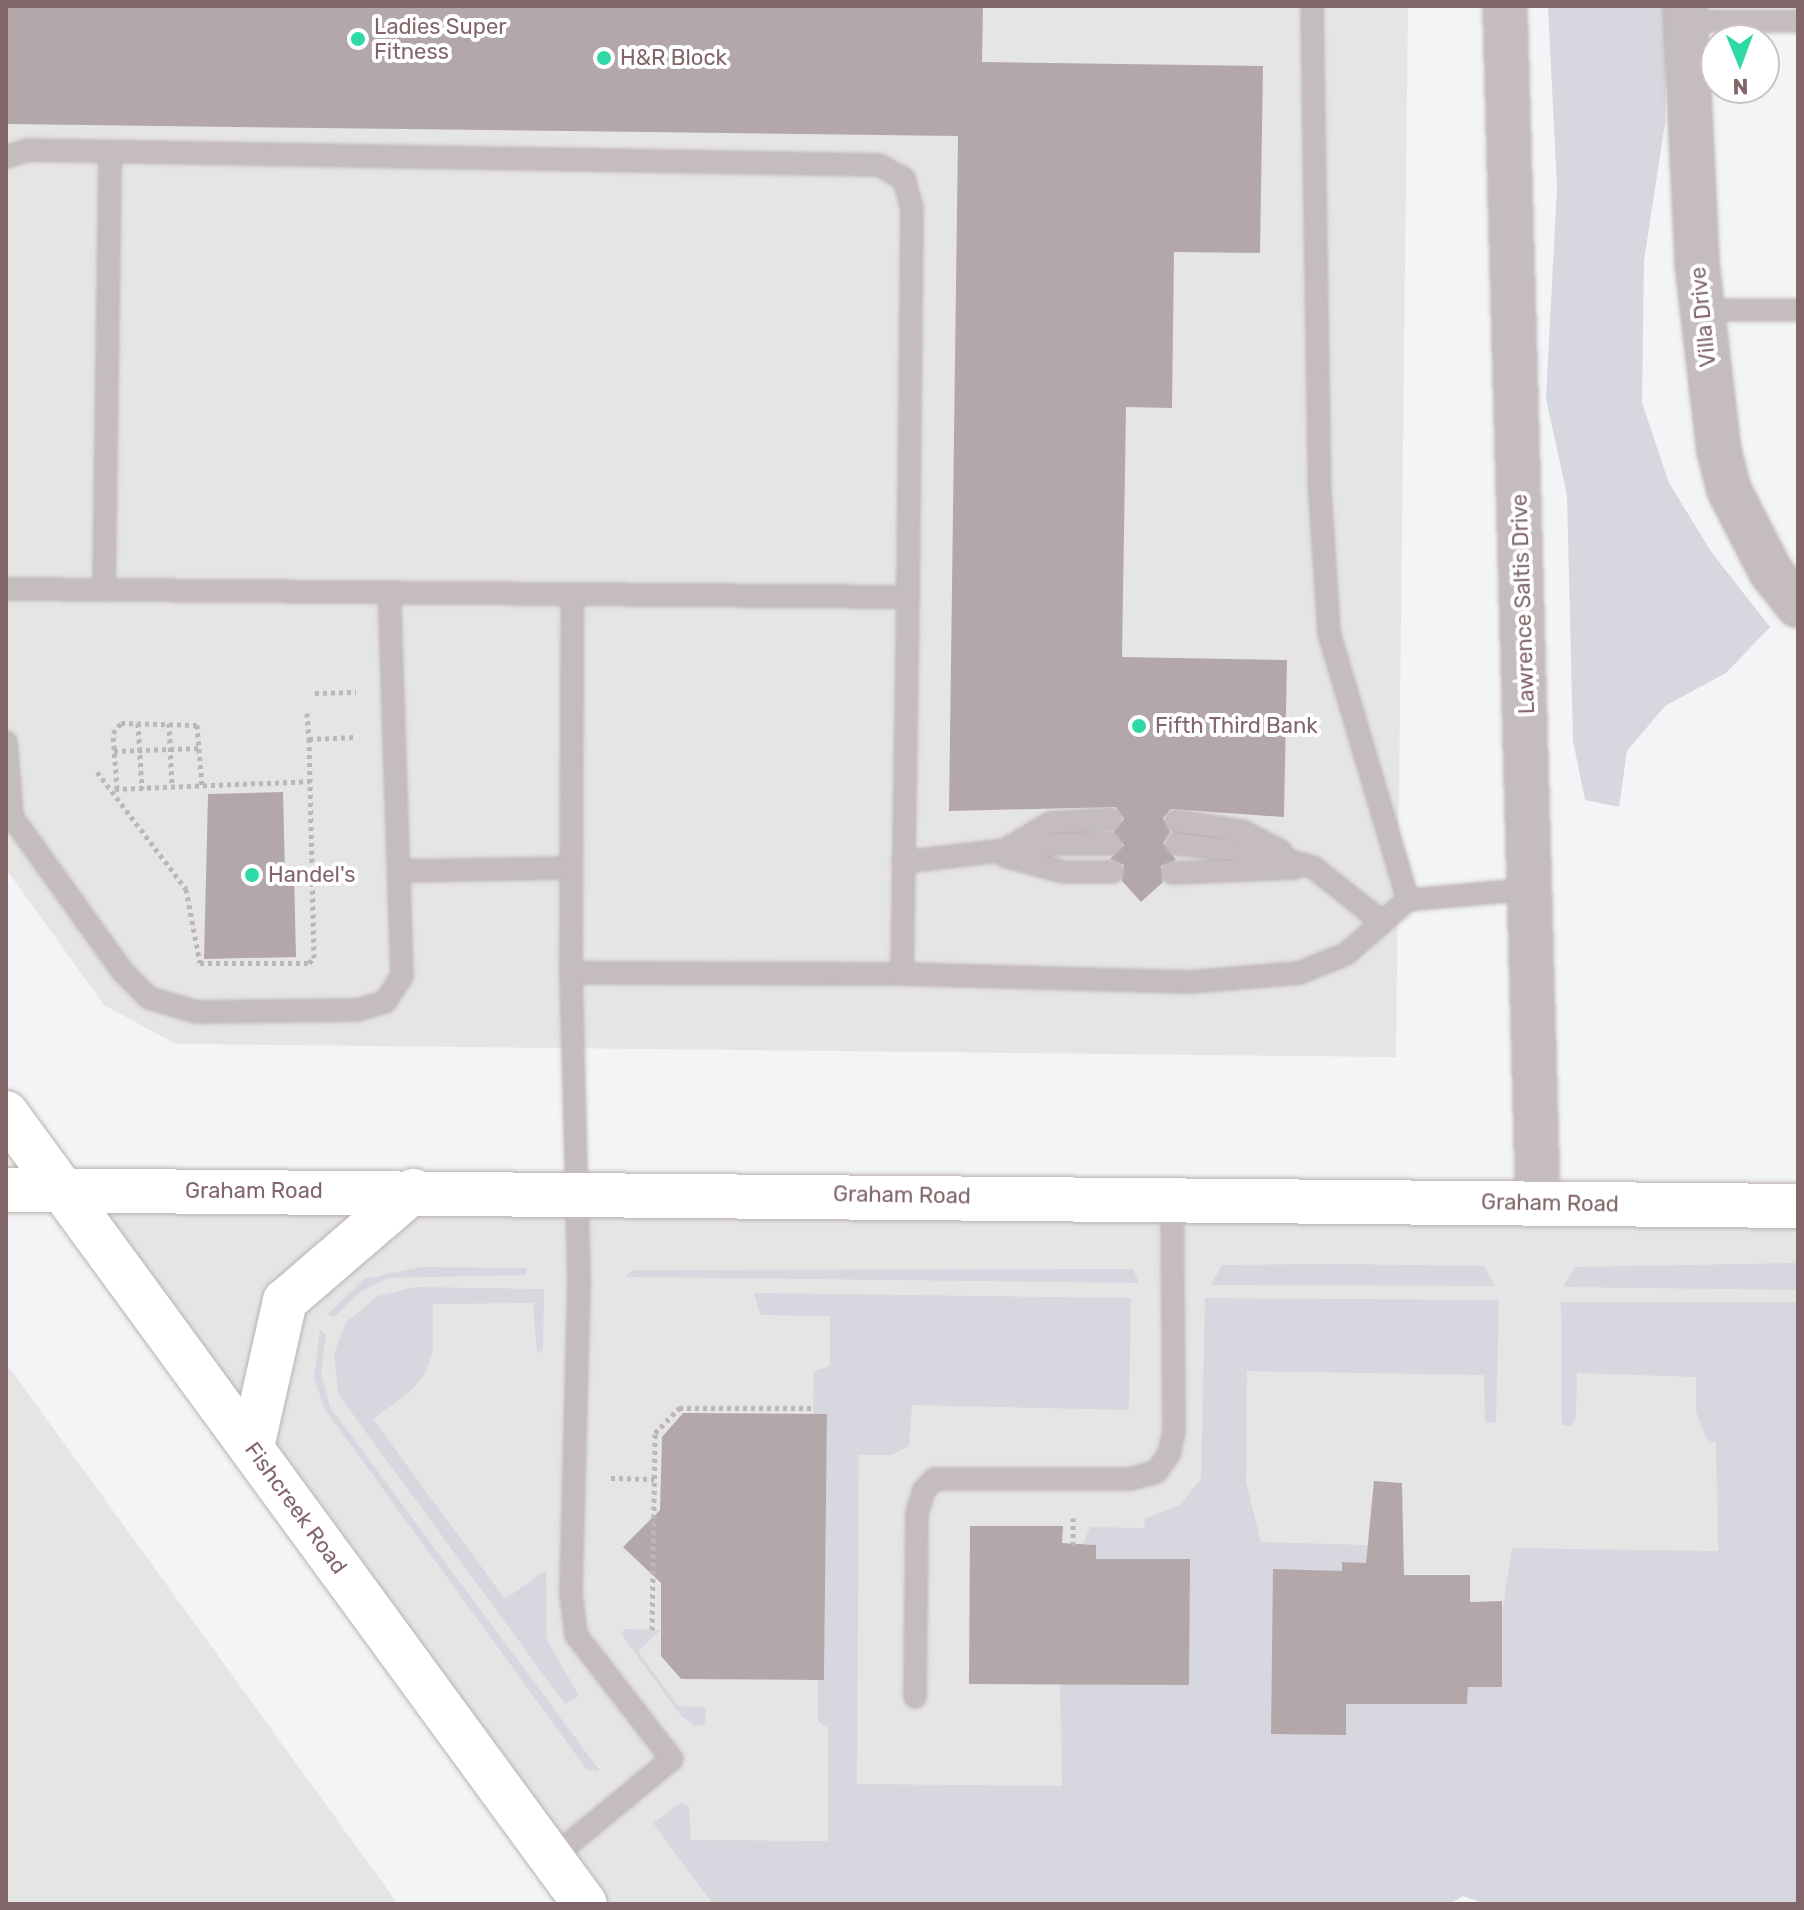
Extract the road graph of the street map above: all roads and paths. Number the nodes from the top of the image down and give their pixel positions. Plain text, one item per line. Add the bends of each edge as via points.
1 (1312, 6) edge
2 (1505, 6) edge
3 (1685, 14) edge
4 (1798, 21) edge
5 (110, 151) junction
6 (6, 157) edge
7 (1702, 310) junction
8 (1798, 310) edge
9 (6, 589) edge
10 (104, 590) junction
11 (389, 592) junction
12 (572, 594) junction
13 (908, 597) junction
14 (1798, 606) edge
15 (307, 713) dead end
16 (138, 723) junction
17 (169, 723) junction
18 (393, 736) junction
19 (309, 739) junction
20 (6, 742) edge
21 (200, 748) junction
22 (140, 750) junction
23 (170, 750) junction
24 (114, 751) junction
25 (97, 772) dead end
26 (310, 781) junction
27 (202, 786) junction
28 (172, 787) junction
29 (142, 789) junction
30 (113, 790) junction
31 (1111, 819) dead end
32 (1176, 821) dead end
33 (1111, 844) dead end
34 (1176, 844) dead end
35 (997, 854) junction
36 (903, 862) junction
37 (1313, 867) junction
38 (568, 868) junction
39 (399, 871) junction
40 (1113, 872) dead end
41 (1172, 873) dead end
42 (1531, 889) junction
43 (1408, 900) junction
44 (1382, 922) junction
45 (571, 973) junction
46 (902, 974) junction
47 (6, 1113) edge
48 (6, 1190) edge
49 (65, 1191) junction
50 (413, 1191) junction
51 (579, 1191) junction
52 (1172, 1199) junction
53 (1538, 1203) junction
54 (1798, 1206) edge
55 (813, 1408) dead end
56 (252, 1447) junction
57 (652, 1630) dead end
58 (915, 1697) dead end
59 (552, 1858) junction
60 (585, 1904) edge

1 - 43 lane via 1320,493 1329,633
2 - 42 street, Lawrence Saltis Drive
3 - 4 lane
3 - 7 street, Villa Drive
5 - 6 lane via 28,150
5 - 10 lane
5 - 13 lane via 879,165 904,179 912,208
7 - 8 lane
7 - 14 street, Villa Drive via 1729,490 1771,572
9 - 10 lane
10 - 11 lane
11 - 12 lane
11 - 18 lane
12 - 13 lane
12 - 38 lane
13 - 36 lane
15 - 19 path
16 - 17 path
16 - 22 path
16 - 24 path via 115,726
17 - 21 path via 197,725
17 - 23 path
18 - 19 path
18 - 39 lane
19 - 26 path
20 - 39 lane via 12,817 123,972 149,998 197,1012 357,1010 385,1002 402,976
21 - 23 path
21 - 27 path
22 - 23 path
22 - 24 path
22 - 29 path
23 - 28 path
24 - 30 path
25 - 30 path
26 - 27 path
26 - 30 path via 314,958 309,963 200,963 186,889
27 - 28 path
28 - 29 path
29 - 30 path
31 - 35 lane via 1050,823
32 - 37 lane via 1242,831
33 - 35 lane via 1059,844
34 - 37 lane via 1261,853
35 - 36 lane
35 - 40 lane via 1064,872
36 - 46 lane
37 - 41 lane
37 - 44 lane
38 - 39 lane
38 - 45 lane
42 - 43 lane
42 - 53 street, Lawrence Saltis Drive
43 - 44 lane
44 - 46 lane via 1346,954 1299,973 1190,982
45 - 46 lane
45 - 51 lane
47 - 49 main road, Fishcreek Road
48 - 49 main road, Graham Road
49 - 50 main road, Graham Road
49 - 56 main road, Fishcreek Road
50 - 51 main road, Graham Road
50 - 56 main road via 285,1301
51 - 52 main road, Graham Road
51 - 59 lane via 571,1594 576,1635 672,1759
52 - 53 main road, Graham Road
52 - 58 lane via 1174,1430 1169,1454 1156,1472 1130,1479 935,1479 924,1490 917,1513
53 - 54 main road, Graham Road
55 - 57 path via 679,1408 655,1433
56 - 59 main road, Fishcreek Road
59 - 60 main road, Fishcreek Road

